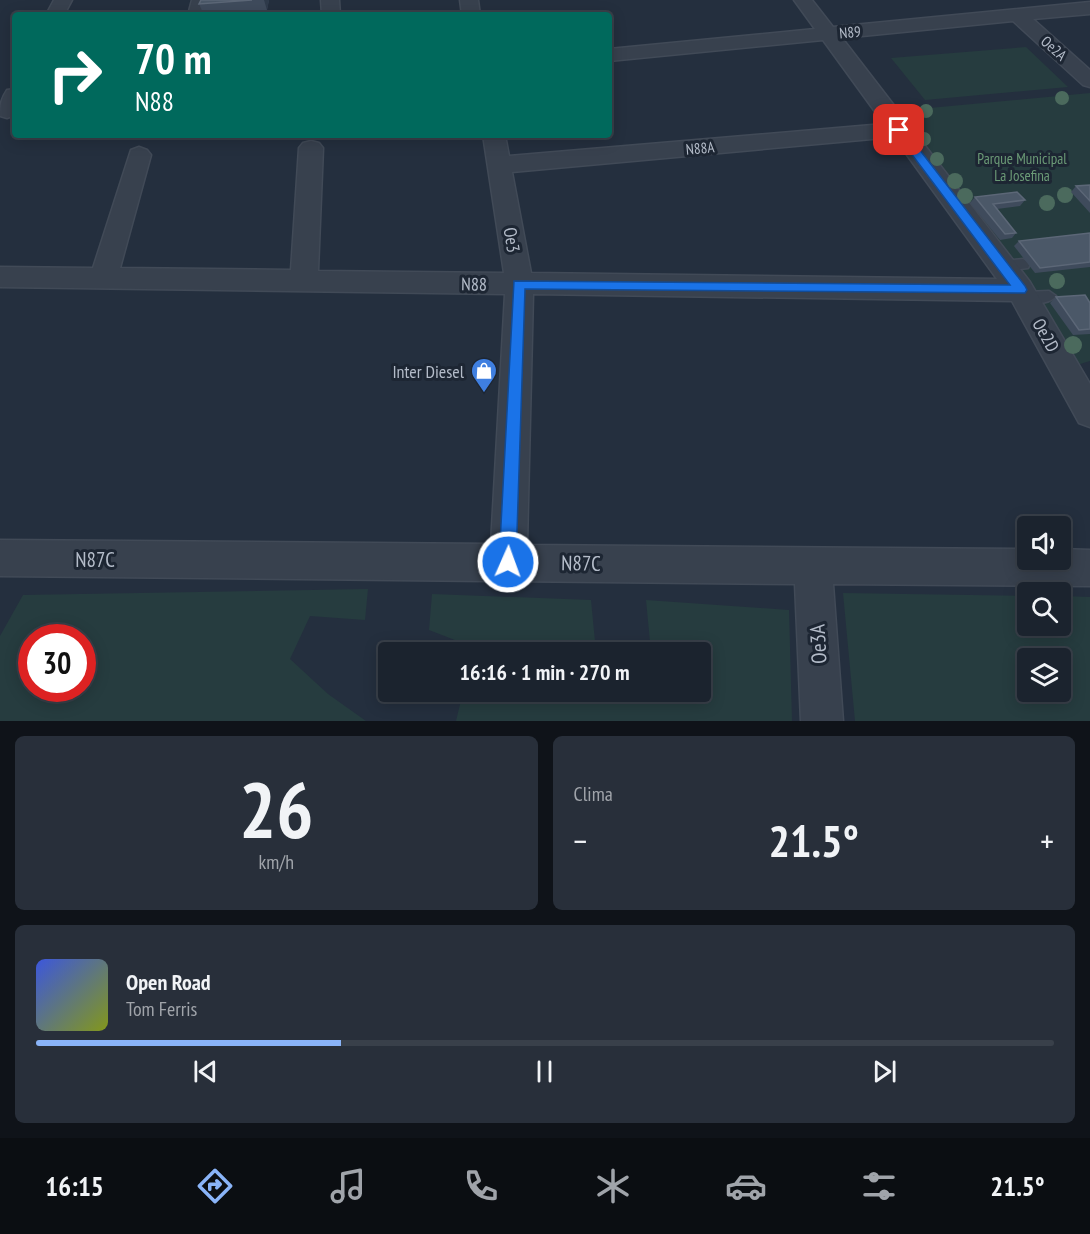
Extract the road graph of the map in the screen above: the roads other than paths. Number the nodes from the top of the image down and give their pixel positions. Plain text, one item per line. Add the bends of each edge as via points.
1 (802, 0) edge
2 (1090, 8) edge
3 (1018, 16) junction
4 (829, 34) junction
5 (612, 55) edge
6 (1090, 81) edge
7 (899, 130) junction
8 (495, 138) edge
9 (311, 148) dead end
10 (139, 155) dead end
11 (500, 165) junction
12 (0, 277) edge
13 (103, 279) junction
14 (1018, 279) junction
15 (304, 281) junction
16 (519, 284) junction
17 (1049, 296) dead end
18 (1090, 413) edge
19 (0, 558) edge
20 (508, 562) junction
21 (813, 567) junction
22 (1090, 568) edge
23 (822, 721) edge

1 - 4 street, Oe2D
2 - 3 street, N89
3 - 4 street, N89
3 - 6 street, Oe2A
4 - 5 street, N89
4 - 7 street, Oe2D
7 - 11 street, N88A
7 - 14 street, Oe2D
8 - 11 street, Oe3
9 - 15 street
10 - 13 street
11 - 16 street, Oe3
12 - 13 street, N88
13 - 15 street, N88
14 - 16 street, N88
14 - 17 lane
14 - 18 street, Oe2D
15 - 16 street, N88
16 - 20 street, Oe3
19 - 20 street, N87C
20 - 21 street, N87C
21 - 22 street, N87C
21 - 23 street, Oe3A

